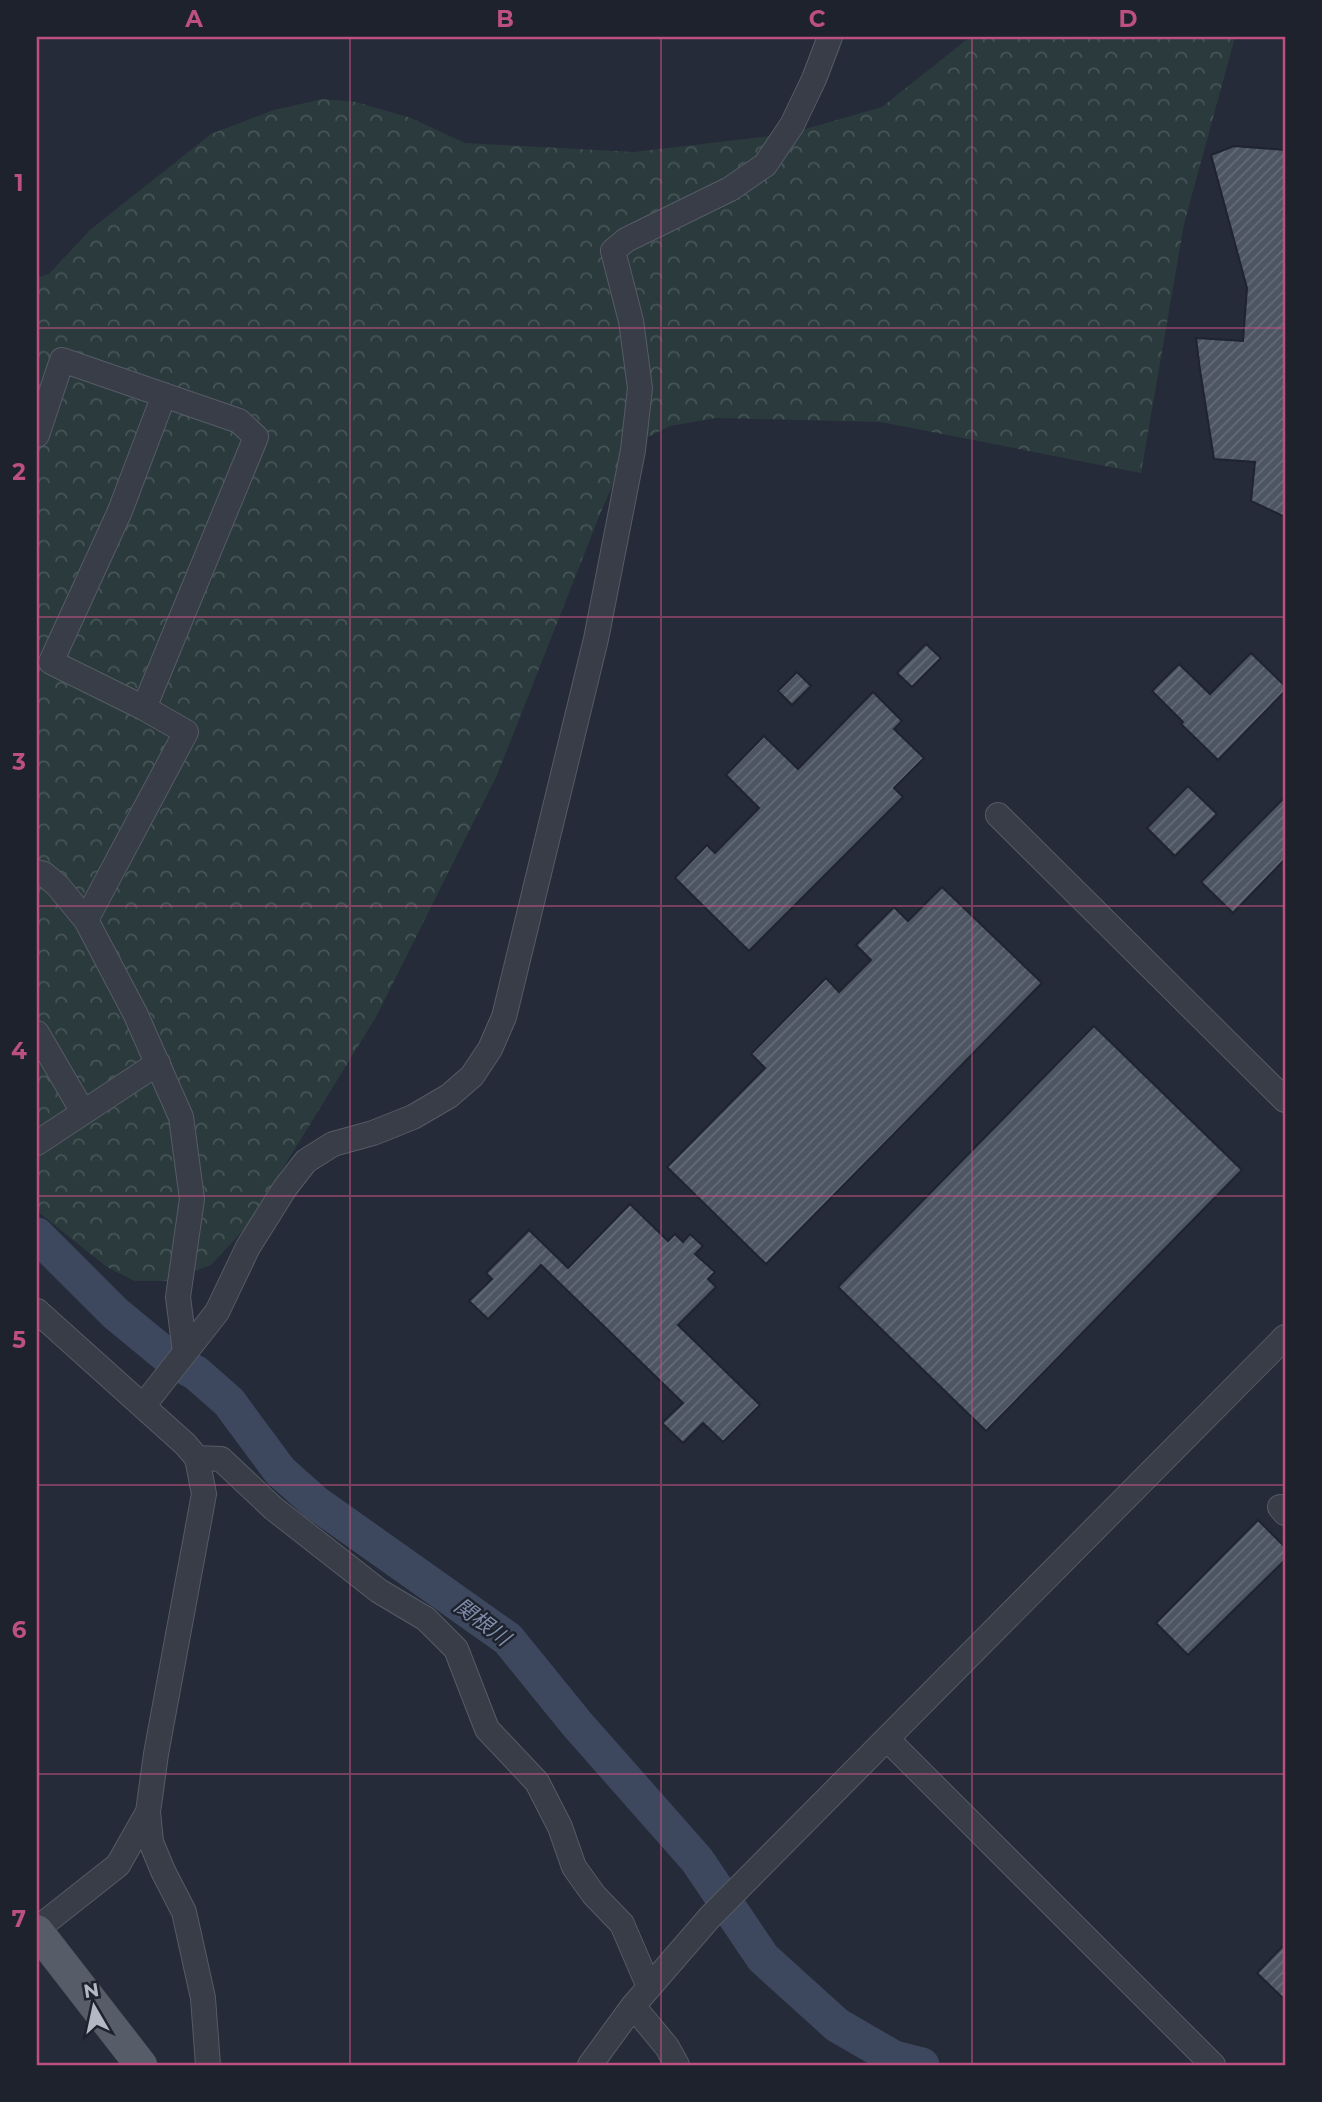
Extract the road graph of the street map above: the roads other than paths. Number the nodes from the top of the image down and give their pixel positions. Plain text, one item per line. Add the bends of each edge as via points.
1 (830, 37) edge
2 (164, 395) junction
3 (37, 435) edge
4 (144, 708) junction
5 (998, 814) dead end
6 (37, 872) edge
7 (86, 920) junction
8 (37, 1033) edge
9 (158, 1063) junction
10 (1285, 1100) edge
11 (83, 1112) junction
12 (37, 1143) edge
13 (37, 1311) edge
14 (1285, 1338) edge
15 (186, 1352) junction
16 (143, 1406) junction
17 (197, 1458) junction
18 (888, 1740) junction
19 (148, 1812) junction
20 (37, 1930) edge
21 (649, 1987) junction
22 (633, 2006) junction
23 (141, 2065) edge
24 (208, 2065) edge
25 (590, 2065) edge
26 (677, 2065) edge
27 (1213, 2065) edge

1 - 15 street via 792,125 765,165 730,189 626,240 613,251 631,321 640,388 634,450 596,639 525,936 504,1017 490,1049 472,1076 449,1096 413,1117 333,1144 306,1161 247,1247 217,1312
2 - 3 street via 62,360
2 - 4 street via 120,511 51,663
2 - 4 street via 239,421 256,438
4 - 7 street via 186,732
5 - 10 street
6 - 7 street via 58,886
7 - 9 street
8 - 11 street
9 - 11 street
9 - 15 street via 180,1116 192,1199 178,1297
11 - 12 street
13 - 16 street
14 - 18 street
15 - 16 street
16 - 17 street
17 - 19 street via 204,1494
17 - 21 street via 221,1459 273,1508 379,1591 426,1619 456,1649 487,1730 537,1782 574,1867 622,1924
18 - 21 street via 710,1917
18 - 27 street
19 - 20 street via 118,1865
19 - 24 street via 151,1842 184,1912 203,1997
20 - 23 main road
21 - 22 street
22 - 25 street
22 - 26 street

